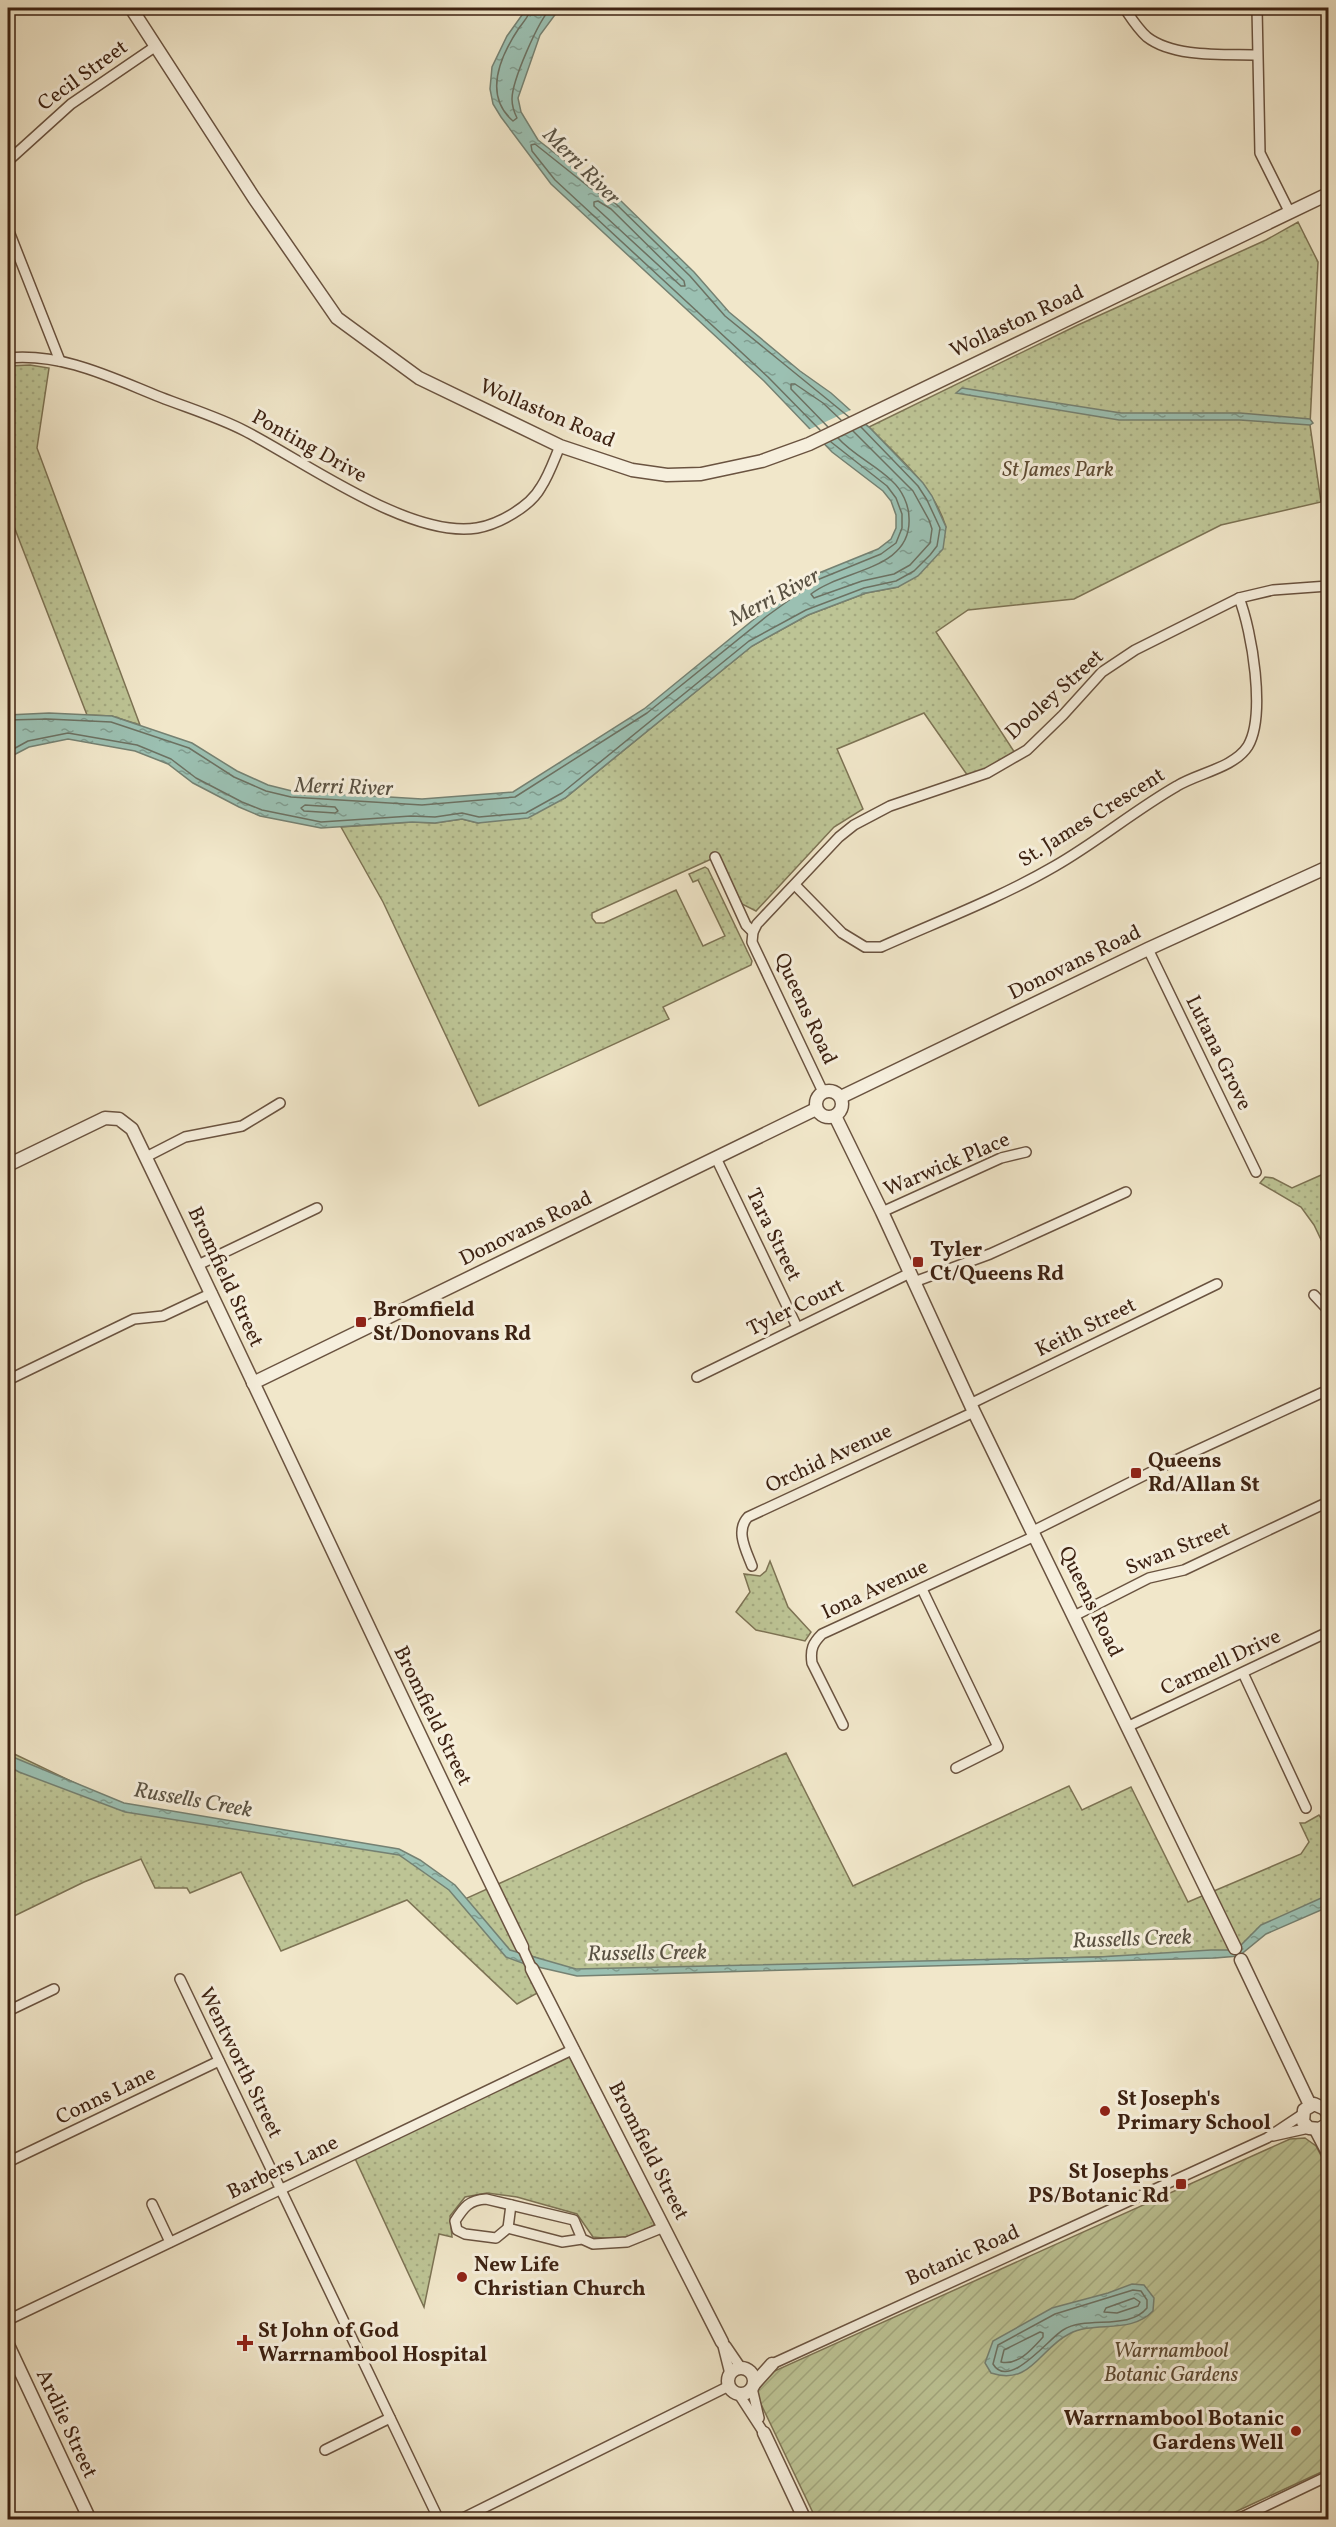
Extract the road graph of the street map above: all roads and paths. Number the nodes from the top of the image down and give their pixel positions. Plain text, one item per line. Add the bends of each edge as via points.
1 (131, 8) edge
2 (1257, 8) edge
3 (1127, 12) dead end
4 (156, 46) junction
5 (1257, 55) junction
6 (8, 161) edge
7 (1329, 194) edge
8 (1290, 213) junction
9 (8, 229) edge
10 (8, 358) edge
11 (60, 361) junction
12 (560, 446) junction
13 (1329, 586) edge
14 (1239, 598) junction
15 (715, 857) dead end
16 (1329, 867) edge
17 (795, 885) junction
18 (752, 937) junction
19 (1148, 950) junction
20 (823, 1092) junction
21 (841, 1097) junction
22 (280, 1102) dead end
23 (816, 1109) junction
24 (834, 1116) junction
25 (1026, 1152) dead end
26 (146, 1157) junction
27 (716, 1158) junction
28 (8, 1165) edge
29 (1256, 1172) dead end
30 (1125, 1192) dead end
31 (317, 1208) dead end
32 (882, 1212) junction
33 (198, 1265) junction
34 (912, 1277) junction
35 (1217, 1284) dead end
36 (212, 1293) junction
37 (1314, 1295) dead end
38 (1329, 1310) edge
39 (797, 1328) junction
40 (698, 1377) dead end
41 (8, 1380) edge
42 (253, 1383) junction
43 (1329, 1390) edge
44 (972, 1408) junction
45 (1329, 1502) edge
46 (1034, 1534) junction
47 (752, 1566) dead end
48 (922, 1589) junction
49 (1074, 1616) junction
50 (1329, 1632) edge
51 (1243, 1673) junction
52 (843, 1725) dead end
53 (1129, 1726) junction
54 (956, 1768) dead end
55 (1306, 1808) dead end
56 (522, 1947) joint
57 (1235, 1948) joint
58 (1241, 1960) joint
59 (532, 1969) joint
60 (180, 1979) dead end
61 (54, 1989) dead end
62 (8, 2011) edge
63 (574, 2049) junction
64 (219, 2061) junction
65 (1320, 2118) edge
66 (1268, 2138) junction
67 (1329, 2153) edge
68 (8, 2162) edge
69 (280, 2189) junction
70 (152, 2204) dead end
71 (511, 2205) junction
72 (664, 2227) junction
73 (508, 2228) junction
74 (582, 2239) junction
75 (170, 2242) junction
76 (8, 2320) edge
77 (722, 2342) joint
78 (8, 2345) edge
79 (772, 2364) junction
80 (737, 2378) junction
81 (753, 2386) junction
82 (390, 2418) junction
83 (764, 2433) junction
84 (325, 2450) dead end
85 (1329, 2476) edge
86 (90, 2520) edge
87 (439, 2520) edge
88 (459, 2520) edge
89 (805, 2520) edge
90 (1236, 2520) edge

1 - 4 street, Wollaston Road
2 - 5 street
3 - 5 street via 1142,32 1160,45 1194,52
4 - 6 street, Cecil Street via 71,104
4 - 12 street, Wollaston Road via 337,318 419,378
5 - 8 street via 1260,153
7 - 8 street, Wollaston Road
8 - 12 street, Wollaston Road via 809,444 762,461 701,474 667,475 632,470
9 - 11 street
10 - 11 street, Ponting Drive
11 - 12 street, Ponting Drive via 98,371 245,431 358,495 416,520 450,529 478,528 520,509 540,489
13 - 14 street, Dooley Street via 1273,590
14 - 17 street, Dooley Street via 1135,650 1102,672 1063,715 1017,756 987,773 890,806 854,825
14 - 17 street, St. James Crescent via 1255,663 1254,731 1247,747 1234,759 1192,777 1144,805 1040,874 881,946 865,947 842,933
15 - 18 street, Queens Road
16 - 19 street, Donovans Road
17 - 18 street, Dooley Street via 757,924
18 - 20 street, Queens Road
19 - 21 street, Donovans Road
19 - 29 street, Lutana Grove
20 - 21 street via 833,1091
20 - 23 street via 817,1098
21 - 24 street via 842,1107
22 - 26 street via 243,1126 185,1137
23 - 24 street via 824,1116
23 - 27 street, Donovans Road
24 - 32 street, Queens Road
25 - 32 street, Warwick Place via 1001,1158
26 - 28 street, Bromfield Street via 132,1129 119,1119 105,1118
26 - 33 street, Bromfield Street
27 - 39 street, Tara Street
27 - 42 street, Donovans Road
30 - 34 street, Tyler Court via 990,1254
31 - 33 street
32 - 34 street, Queens Road
33 - 36 street, Bromfield Street
34 - 39 street, Tyler Court
34 - 44 street, Queens Road
35 - 44 street, Keith Street
36 - 41 street via 163,1316 134,1319
36 - 42 street, Bromfield Street
37 - 38 street
39 - 40 street, Tyler Court
42 - 56 street, Bromfield Street
43 - 46 street, Iona Avenue via 1162,1466
44 - 46 street, Queens Road
44 - 47 street, Orchid Avenue via 748,1517 742,1523 741,1534
45 - 49 street, Swan Street via 1185,1570 1149,1578
46 - 48 street, Iona Avenue
46 - 49 street, Queens Road
48 - 52 street, Iona Avenue via 822,1634 814,1642 812,1663
48 - 54 street via 999,1748
49 - 53 street, Queens Road
50 - 51 street, Carmell Drive
51 - 53 street, Carmell Drive
51 - 55 street
53 - 57 street, Queens Road
56 - 59 street, Bromfield Street
57 - 58 street, Queens Road
58 - 65 street, Queens Road
59 - 63 street, Bromfield Street
60 - 64 street, Wentworth Street
61 - 62 street
63 - 69 street, Barbers Lane
63 - 72 street, Bromfield Street
64 - 68 street, Conns Lane
64 - 69 street, Wentworth Street
65 - 66 street, Botanic Road
65 - 66 street, Botanic Road
65 - 67 street, Queens Road
66 - 79 street, Botanic Road
69 - 75 street, Barbers Lane
69 - 82 street, Wentworth Street
70 - 75 street
71 - 73 street
71 - 73 street via 473,2200 455,2221 457,2230 465,2234 496,2238
71 - 74 street via 574,2220
72 - 74 street via 627,2242 593,2244
72 - 77 street, Bromfield Street
73 - 74 street via 562,2242
75 - 76 street, Barbers Lane
77 - 80 street, Bromfield Street
78 - 86 street, Ardlie Street
79 - 80 street, Botanic Road
79 - 81 street, Botanic Road
80 - 81 street via 754,2376
80 - 81 street via 746,2393
80 - 83 street, Bromfield Street
80 - 88 street, Botanic Road
81 - 83 street, Bromfield Street
82 - 84 street
82 - 87 street, Wentworth Street
83 - 89 street, Bromfield Street
85 - 90 street

